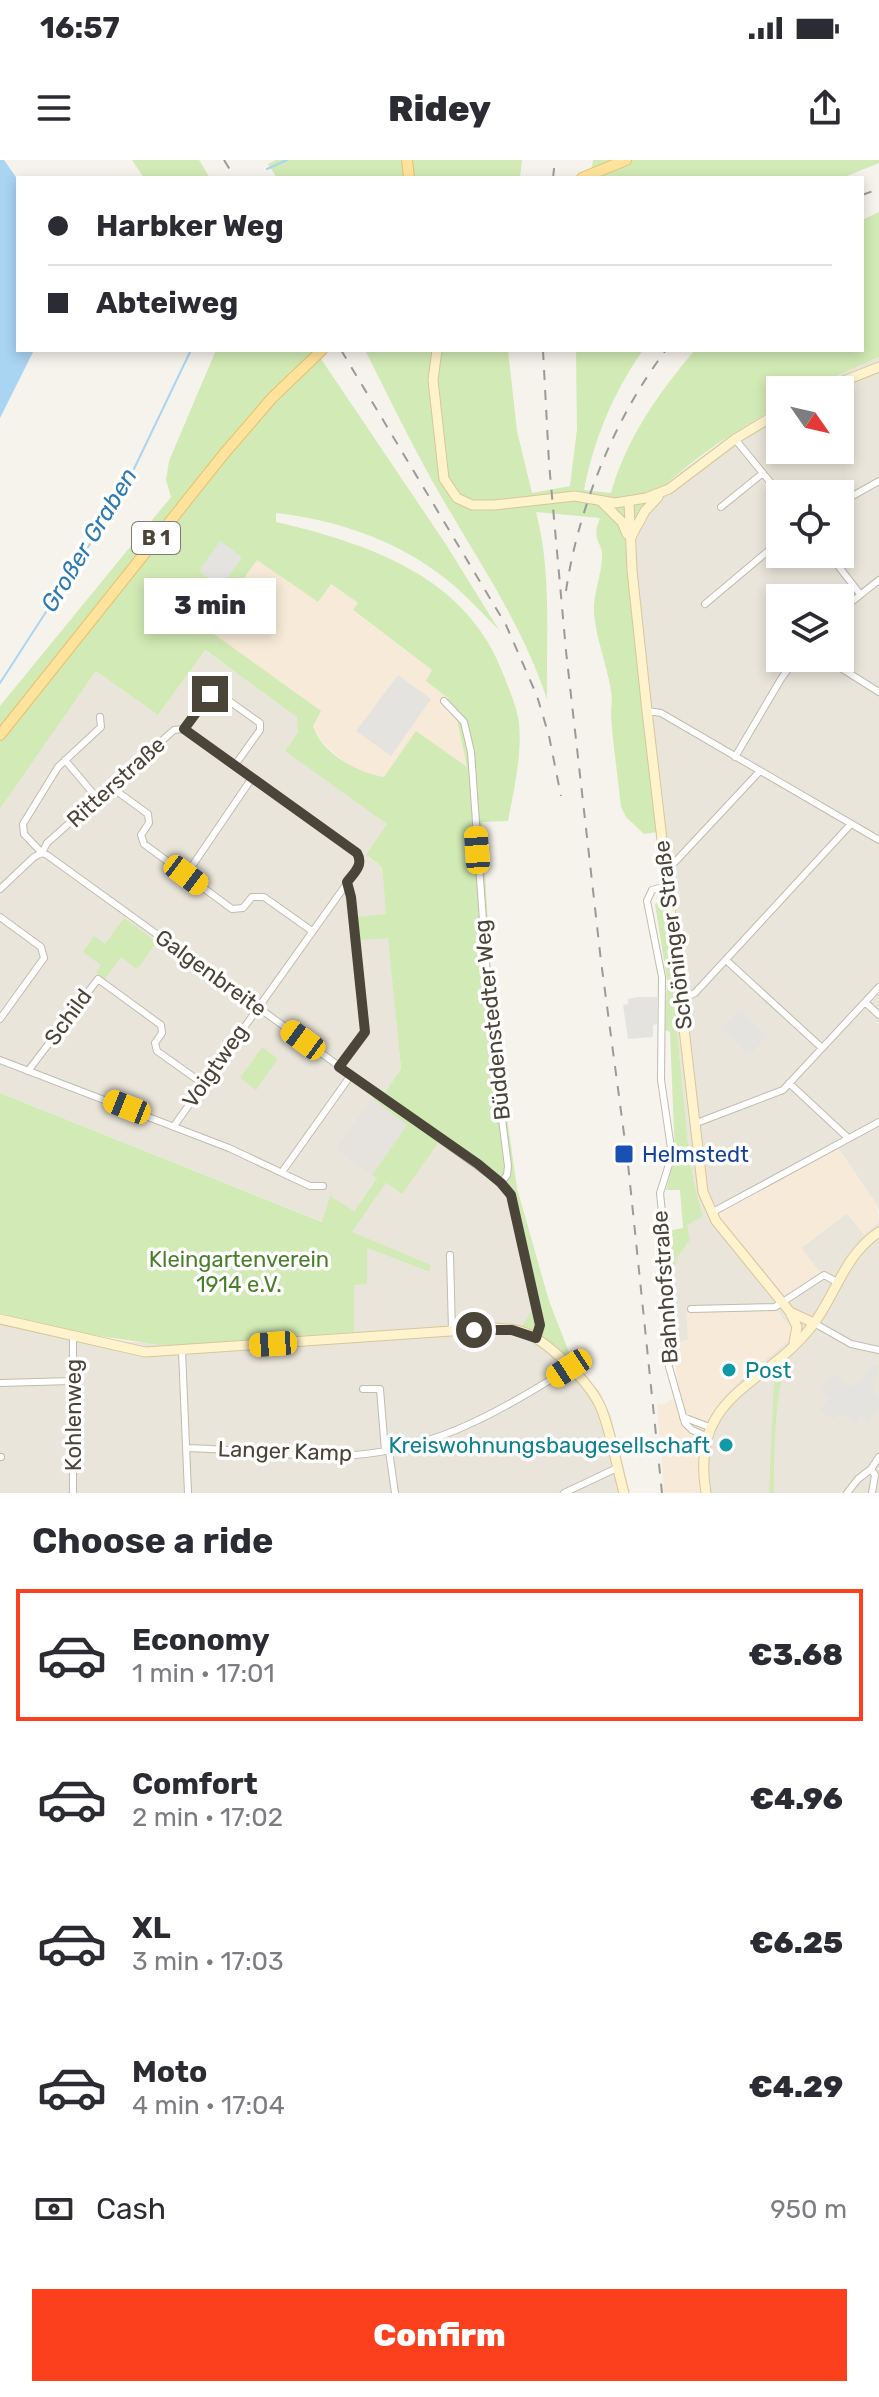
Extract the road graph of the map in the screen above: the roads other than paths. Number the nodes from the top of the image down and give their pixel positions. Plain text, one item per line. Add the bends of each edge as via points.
1 (626, 160) edge
2 (587, 176) edge
3 (320, 352) edge
4 (437, 352) edge
5 (879, 367) edge
6 (854, 377) edge
7 (766, 420) edge
8 (735, 439) junction
9 (763, 473) junction
10 (769, 480) edge
11 (879, 481) edge
12 (662, 492) junction
13 (854, 495) edge
14 (601, 501) junction
15 (629, 502) junction
16 (721, 507) dead end
17 (630, 540) junction
18 (766, 553) edge
19 (840, 568) edge
20 (879, 580) edge
21 (860, 594) junction
22 (854, 599) edge
23 (705, 604) dead end
24 (786, 672) edge
25 (847, 672) edge
26 (879, 692) edge
27 (444, 701) dead end
28 (647, 711) junction
29 (100, 717) dead end
30 (184, 729) junction
31 (0, 735) edge
32 (735, 757) junction
33 (65, 760) junction
34 (235, 765) junction
35 (760, 771) junction
36 (252, 778) junction
37 (111, 787) junction
38 (97, 798) junction
39 (851, 824) junction
40 (879, 840) edge
41 (42, 853) junction
42 (664, 864) junction
43 (186, 875) junction
44 (347, 882) junction
45 (667, 886) junction
46 (0, 889) edge
47 (0, 917) edge
48 (312, 931) junction
49 (726, 960) junction
50 (879, 987) edge
51 (681, 1000) junction
52 (865, 1002) junction
53 (258, 1006) junction
54 (879, 1015) edge
55 (0, 1019) edge
56 (822, 1048) junction
57 (0, 1060) edge
58 (339, 1067) junction
59 (28, 1071) junction
60 (351, 1075) junction
61 (202, 1083) junction
62 (789, 1083) junction
63 (879, 1122) edge
64 (694, 1124) junction
65 (174, 1126) junction
66 (848, 1138) junction
67 (282, 1172) junction
68 (501, 1183) junction
69 (323, 1186) dead end
70 (711, 1213) junction
71 (879, 1232) edge
72 (450, 1255) dead end
73 (837, 1282) junction
74 (787, 1308) junction
75 (691, 1309) dead end
76 (0, 1319) edge
77 (814, 1323) junction
78 (452, 1331) junction
79 (73, 1336) junction
80 (536, 1338) junction
81 (792, 1346) junction
82 (879, 1350) edge
83 (182, 1351) junction
84 (569, 1368) junction
85 (72, 1381) junction
86 (0, 1383) edge
87 (363, 1389) dead end
88 (710, 1432) junction
89 (186, 1448) junction
90 (387, 1451) junction
91 (879, 1457) edge
92 (617, 1468) junction
93 (871, 1469) junction
94 (73, 1493) edge
95 (188, 1493) edge
96 (395, 1493) edge
97 (564, 1493) edge
98 (624, 1493) edge
99 (706, 1493) edge
100 (847, 1493) edge
101 (872, 1493) edge

1 - 2 main road
3 - 31 main road, B 1 via 223,455
4 - 14 main road via 433,380 439,445 451,492 481,506 575,496
5 - 6 main road
7 - 8 main road
8 - 9 street
8 - 12 main road
9 - 10 street
9 - 16 street
11 - 13 street
12 - 15 main road
12 - 17 main road
14 - 15 main road
14 - 17 main road via 622,522
15 - 17 main road, Schöninger Straße
17 - 28 main road, Schöninger Straße
18 - 23 street
19 - 21 street
20 - 21 street
21 - 22 street
24 - 32 street
25 - 26 street
27 - 68 street, Büddenstedter Weg via 464,722 471,752 491,1033 508,1166
28 - 32 street via 661,713
28 - 42 main road, Schöninger Straße
29 - 33 street via 101,727
30 - 34 street, Ritterstraße
30 - 34 street via 210,694 218,693 260,723
30 - 37 street, Ritterstraße via 174,730
32 - 35 street
33 - 38 street
33 - 41 street via 22,827
34 - 36 street, Ritterstraße
35 - 39 street
35 - 42 street via 675,862
36 - 43 street
36 - 44 street, Ritterstraße via 357,853 360,865
37 - 38 street, Ritterstraße
37 - 43 street via 148,814 141,835 144,844
38 - 41 street, Ritterstraße
39 - 40 street
39 - 49 street
41 - 46 street
41 - 53 street, Galgenbreite
42 - 45 main road, Schöninger Straße
43 - 48 street via 232,909 243,908 252,897 264,897
44 - 48 street, Ritterstraße
44 - 58 street via 365,1032
45 - 51 main road, Schöninger Straße
45 - 88 street, Bahnhofstraße via 652,890 647,901 662,977 661,1080 672,1155 660,1193 667,1262 665,1340 683,1417
47 - 55 street via 41,947 44,958
48 - 53 street, Ritterstraße
49 - 51 street via 695,993
49 - 56 street
50 - 52 street
51 - 64 main road, Schöninger Straße
52 - 54 street
52 - 56 street
53 - 58 street, Galgenbreite
53 - 61 street, Voigtweg
56 - 62 street
57 - 59 street
58 - 60 street, Galgenbreite
59 - 61 street, Schild via 98,979 161,1025 157,1051
59 - 65 street
60 - 67 street
60 - 68 street, Galgenbreite
61 - 65 street, Voigtweg
62 - 64 street via 771,1096
62 - 66 street
63 - 66 street
64 - 70 main road, Schöninger Straße
65 - 67 street
66 - 70 street
67 - 69 street via 310,1186
68 - 80 street via 513,1201 540,1325
70 - 74 main road, Schöninger Straße
71 - 73 main road via 861,1247
72 - 78 street
73 - 74 street via 824,1275
73 - 77 main road
74 - 75 street
74 - 77 main road, Schöninger Straße
74 - 81 main road via 797,1327
76 - 79 main road
77 - 81 main road
77 - 82 street via 851,1344
78 - 80 main road via 495,1328
78 - 83 main road
79 - 83 main road via 135,1351
79 - 85 street, Kohlenweg
80 - 84 main road
81 - 88 main road via 731,1398
83 - 89 street
84 - 90 street, Langer Kamp via 485,1418
84 - 92 main road via 600,1407
85 - 86 street
85 - 94 street, Kohlenweg
87 - 90 street, Langer Kamp via 380,1389
88 - 99 main road via 704,1458
89 - 90 street, Langer Kamp via 335,1456
89 - 95 street
90 - 96 street
91 - 93 street
92 - 97 street
92 - 98 main road
93 - 100 street
93 - 101 street

